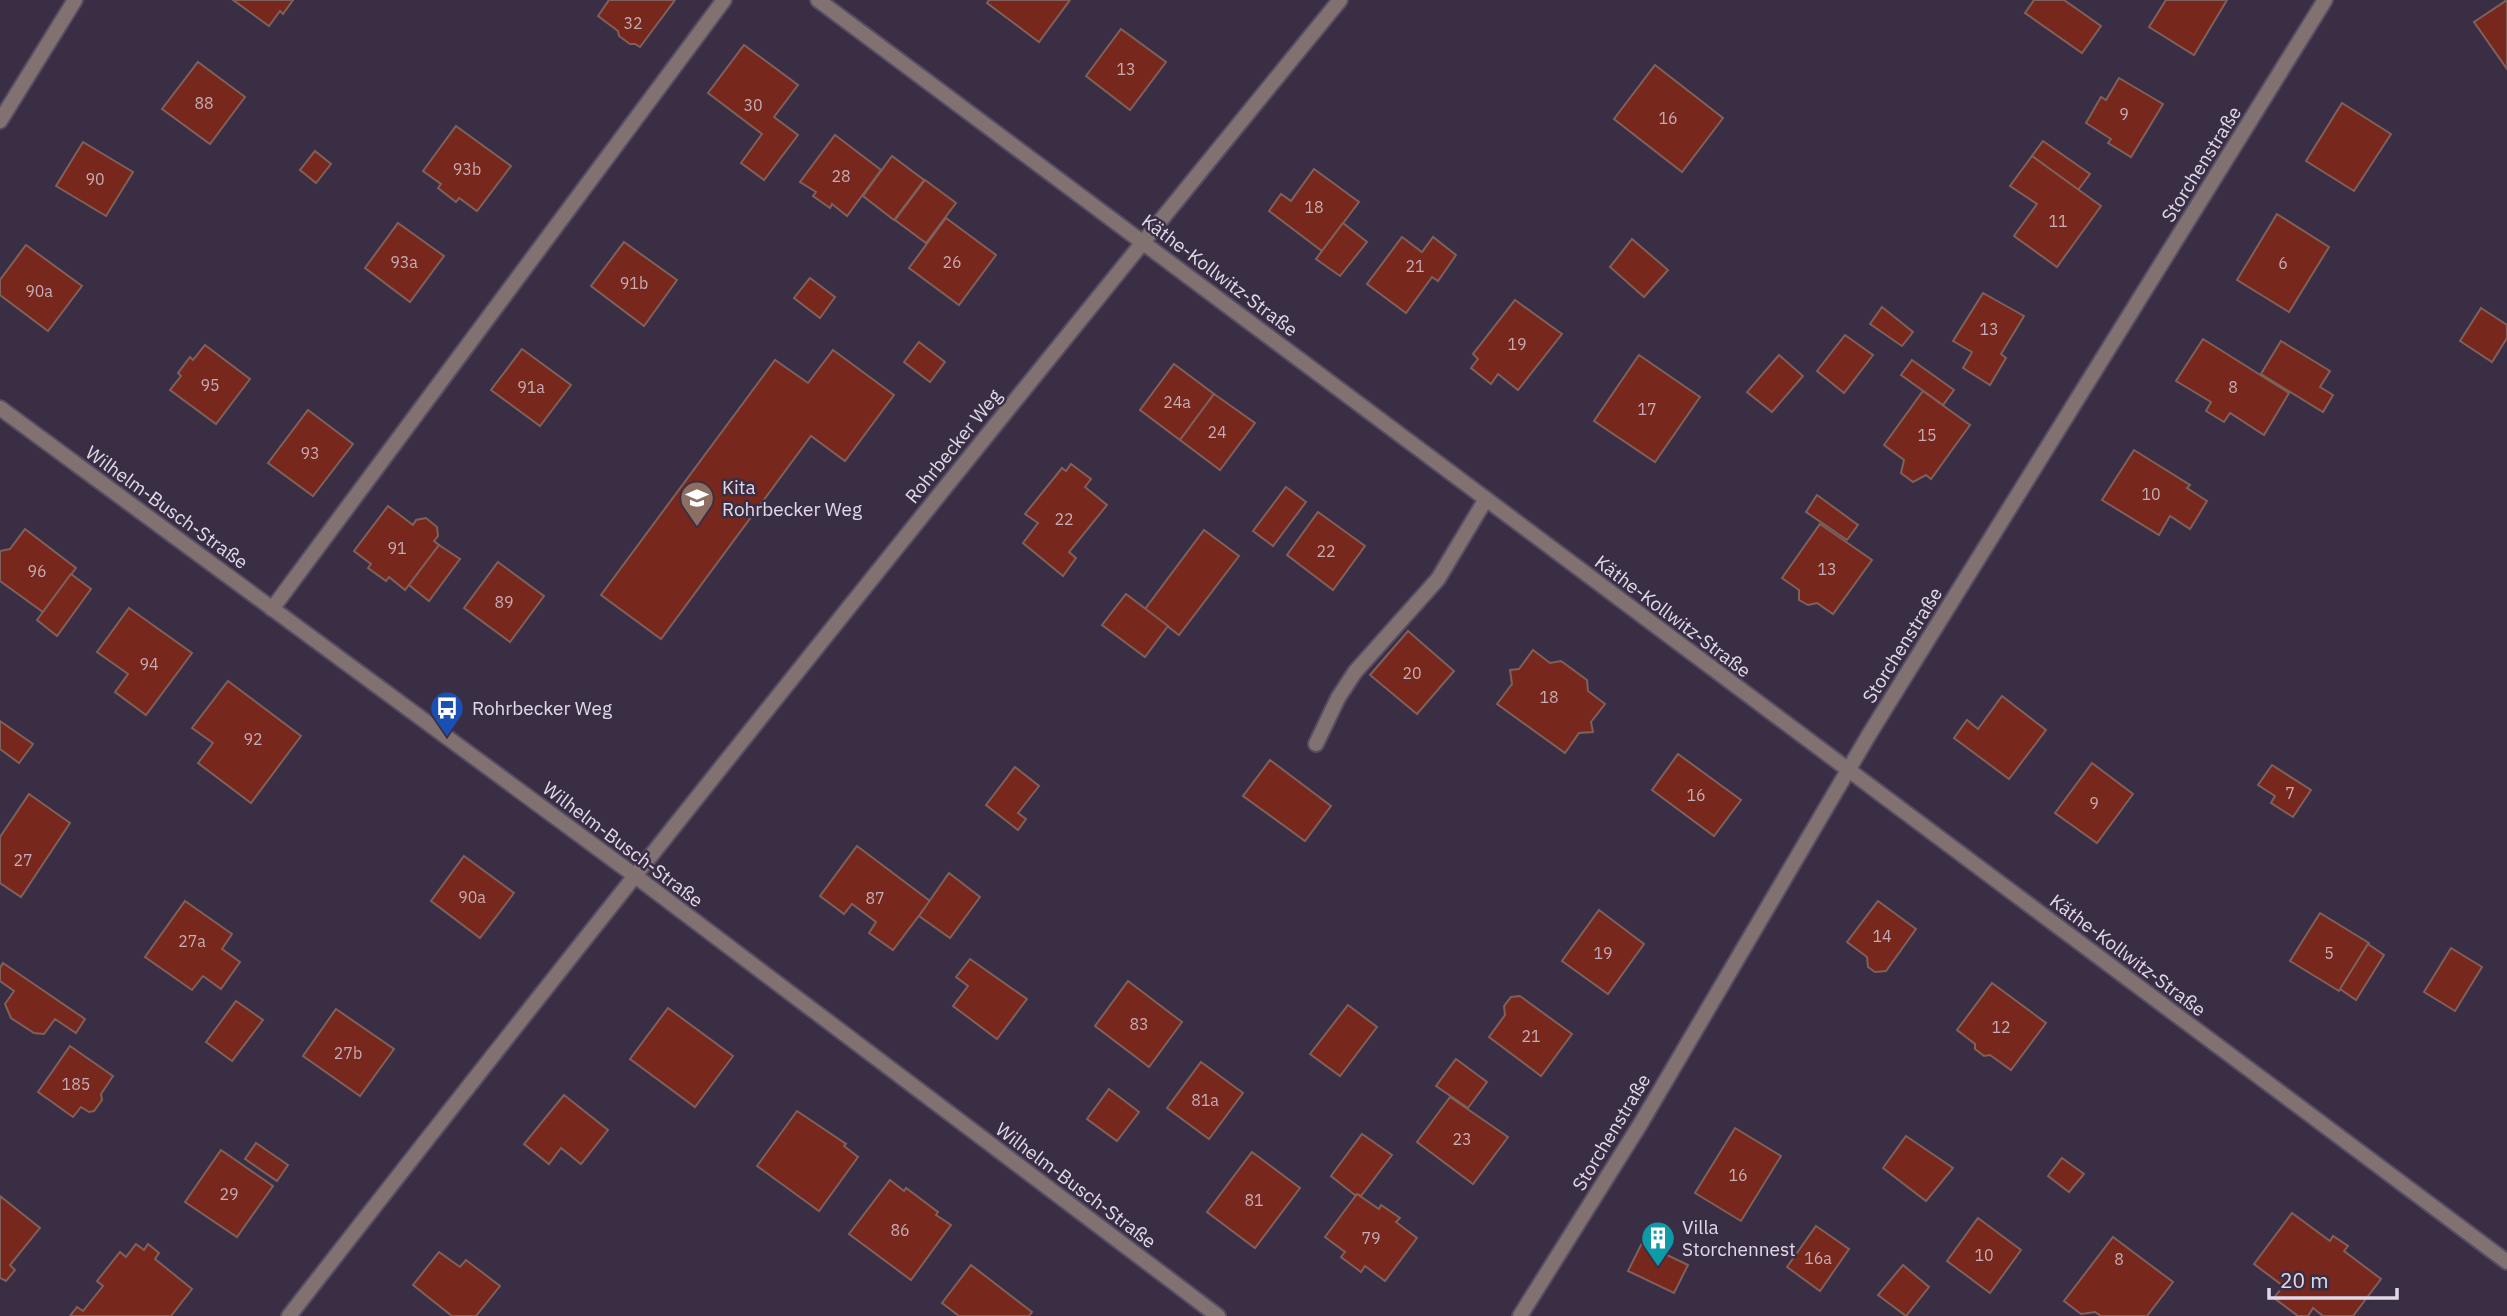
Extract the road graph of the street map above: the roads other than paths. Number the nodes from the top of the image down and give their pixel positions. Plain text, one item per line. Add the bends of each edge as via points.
1 (75, 0) edge
2 (724, 0) edge
3 (818, 0) edge
4 (1340, 0) edge
5 (2325, 0) edge
6 (0, 121) edge
7 (1143, 241) junction
8 (0, 408) edge
9 (1486, 499) junction
10 (272, 608) junction
11 (1316, 744) dead end
12 (1848, 771) junction
13 (634, 875) junction
14 (2507, 1262) edge
15 (289, 1316) edge
16 (1218, 1316) edge
17 (1520, 1316) edge

1 - 6 street
2 - 10 street
3 - 7 street, Käthe-Kollwitz-Straße
4 - 7 street, Rohrbecker Weg
5 - 12 street, Storchenstraße
7 - 9 street, Käthe-Kollwitz-Straße
7 - 13 street, Rohrbecker Weg
8 - 10 street, Wilhelm-Busch-Straße
9 - 11 street via 1438,579 1355,672
9 - 12 street, Käthe-Kollwitz-Straße
10 - 13 street, Wilhelm-Busch-Straße
12 - 14 street, Käthe-Kollwitz-Straße
12 - 17 street, Storchenstraße via 1641,1123
13 - 15 street, Rohrbecker Weg
13 - 16 street, Wilhelm-Busch-Straße

